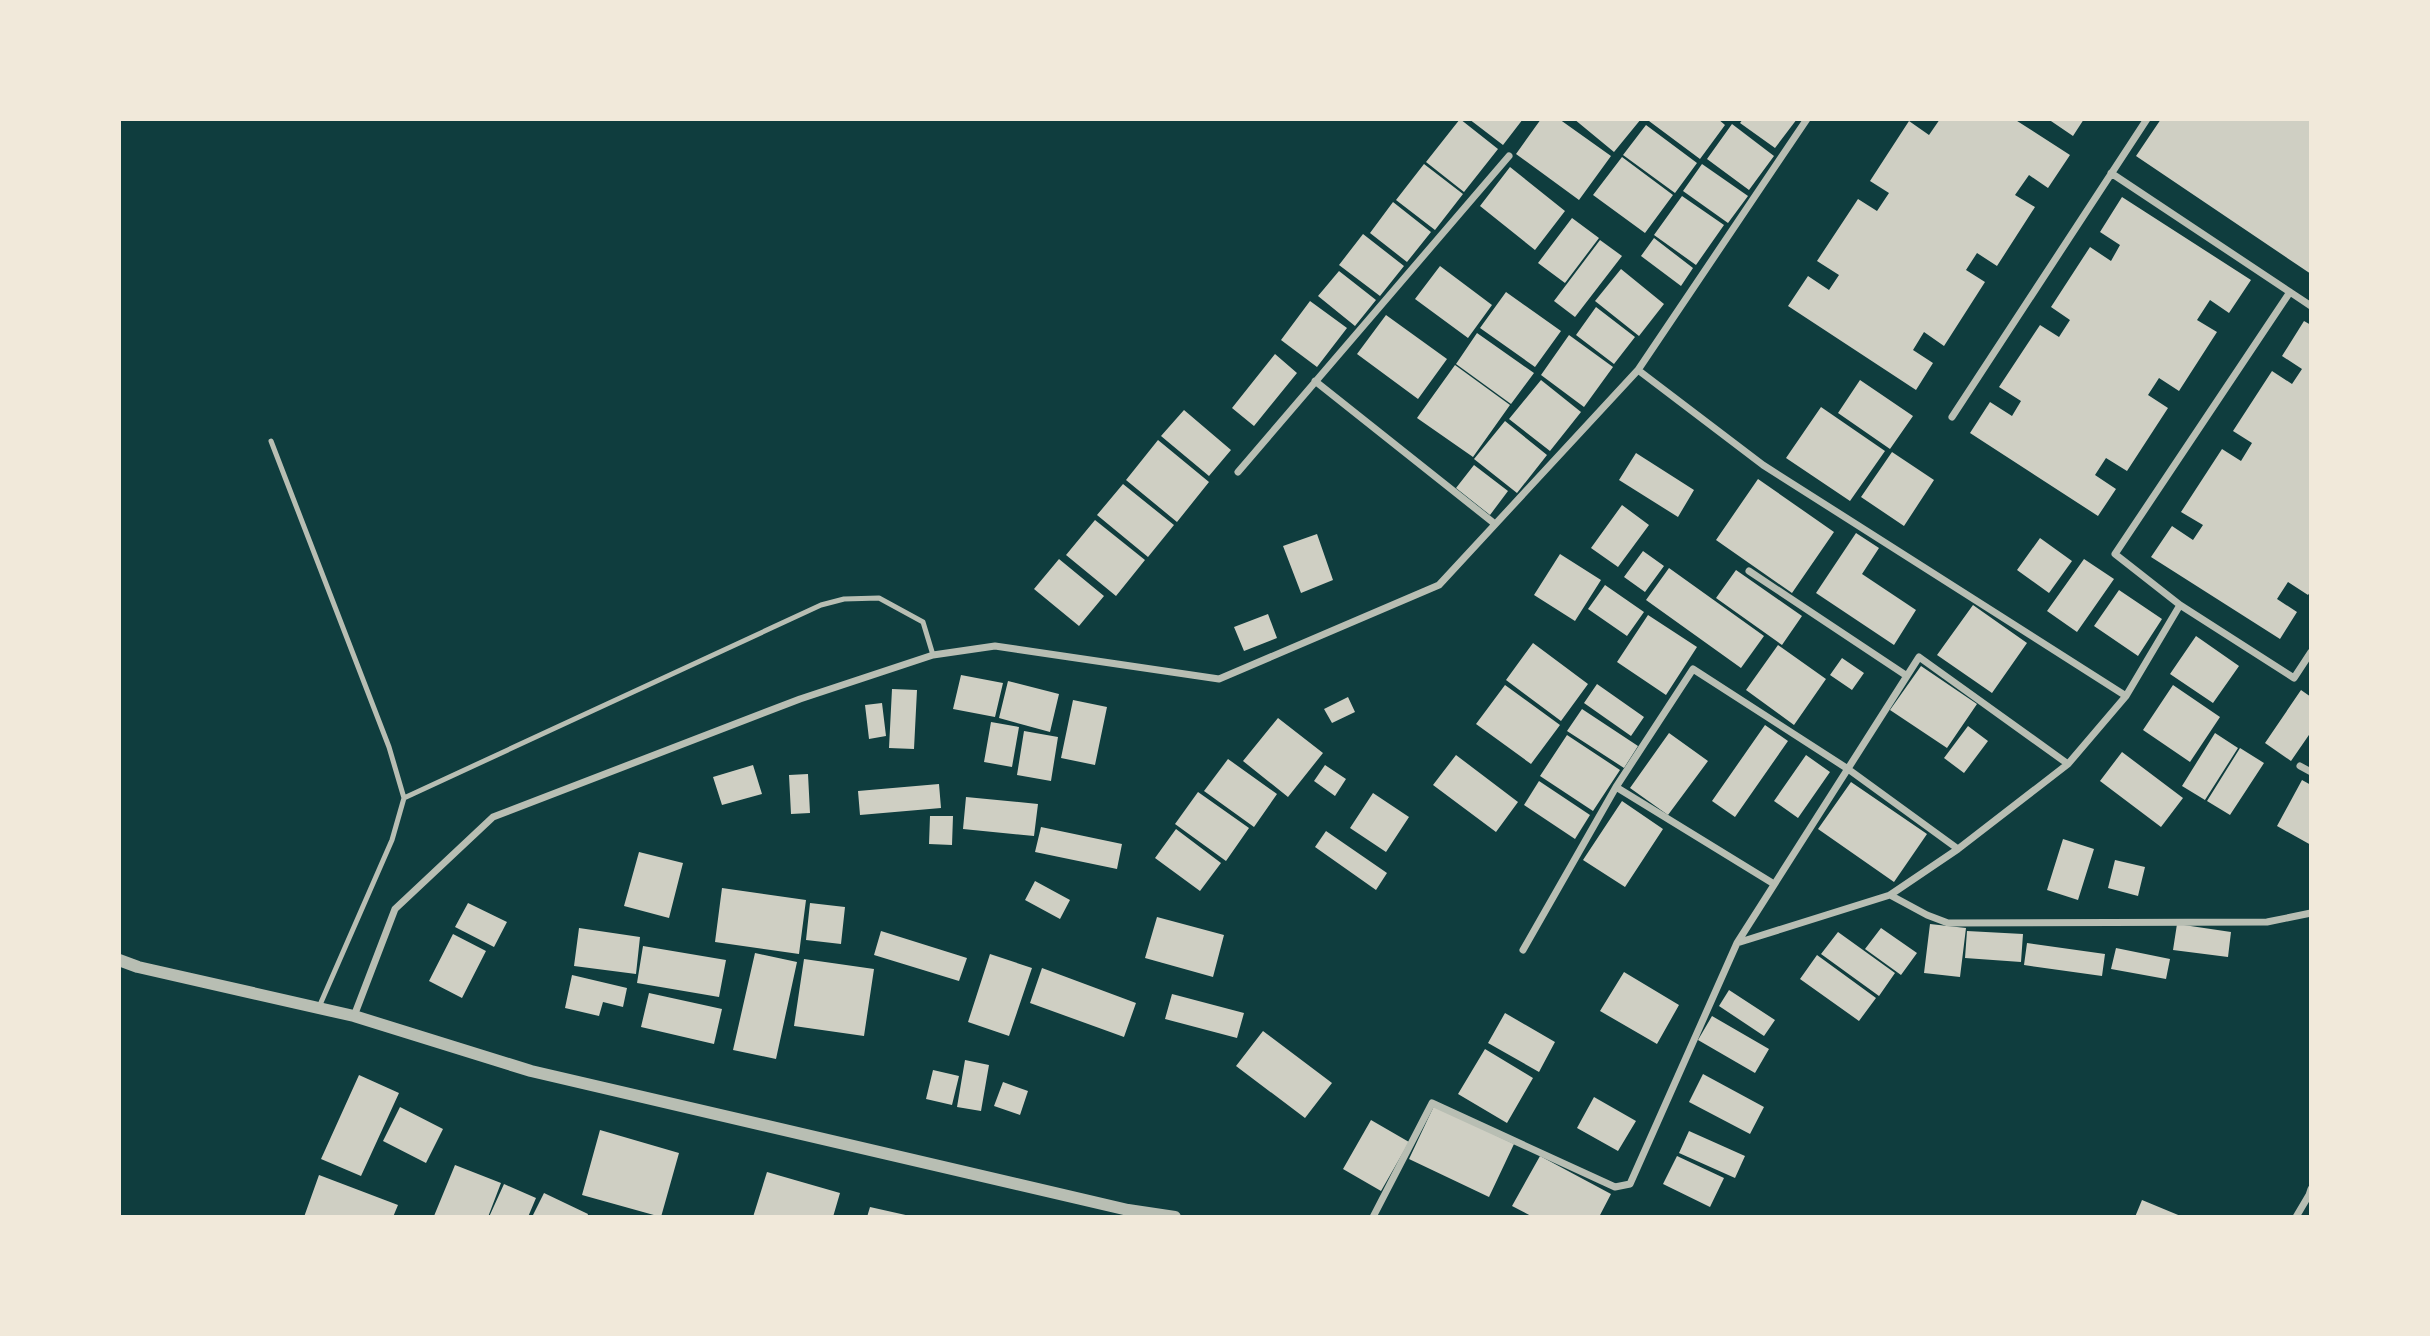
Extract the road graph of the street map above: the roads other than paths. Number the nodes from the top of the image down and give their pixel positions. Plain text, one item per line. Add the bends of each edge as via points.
1 (1807, 119) edge
2 (2147, 119) edge
3 (1508, 156) dead end
4 (2111, 173) junction
5 (2290, 292) junction
6 (2311, 306) edge
7 (1638, 370) junction
8 (1315, 382) junction
9 (1952, 417) dead end
10 (271, 441) dead end
11 (1238, 472) dead end
12 (1494, 524) junction
13 (1749, 571) dead end
14 (2180, 605) junction
15 (2311, 652) edge
16 (933, 655) junction
17 (1908, 676) junction
18 (2126, 696) junction
19 (2068, 764) junction
20 (2300, 766) dead end
21 (1849, 769) junction
22 (2311, 772) edge
23 (1616, 787) junction
24 (404, 799) junction
25 (1958, 849) junction
26 (1774, 884) junction
27 (1890, 895) junction
28 (2311, 914) edge
29 (1737, 943) junction
30 (1523, 950) dead end
31 (119, 960) edge
32 (319, 1007) junction
33 (354, 1016) junction
34 (2311, 1188) edge
35 (1175, 1217) edge
36 (1373, 1217) edge
37 (2296, 1217) edge

1 - 7 street
2 - 4 street
3 - 8 street
4 - 5 street
4 - 9 street
5 - 6 street
5 - 14 street via 2115,554
7 - 12 street
7 - 18 street via 1763,465
8 - 11 street
8 - 12 street
10 - 24 lane via 389,747
12 - 16 street via 1438,585 1219,679 995,646
13 - 17 street
14 - 15 street via 2294,678
14 - 18 street
16 - 24 lane via 923,622 879,598 821,605
16 - 33 street via 800,699 493,817 395,909
17 - 19 street via 1920,657
17 - 21 street
18 - 19 street
19 - 25 street
20 - 22 street
21 - 23 street via 1693,669
21 - 25 street
21 - 26 street
23 - 26 street
23 - 30 street
24 - 32 lane via 392,840
25 - 27 street
26 - 29 street
27 - 28 street via 1948,923 2267,922
27 - 29 street
29 - 36 street via 1630,1184 1615,1187 1432,1103
31 - 32 street
32 - 33 street
33 - 35 street via 531,1071 1128,1210
34 - 37 street

